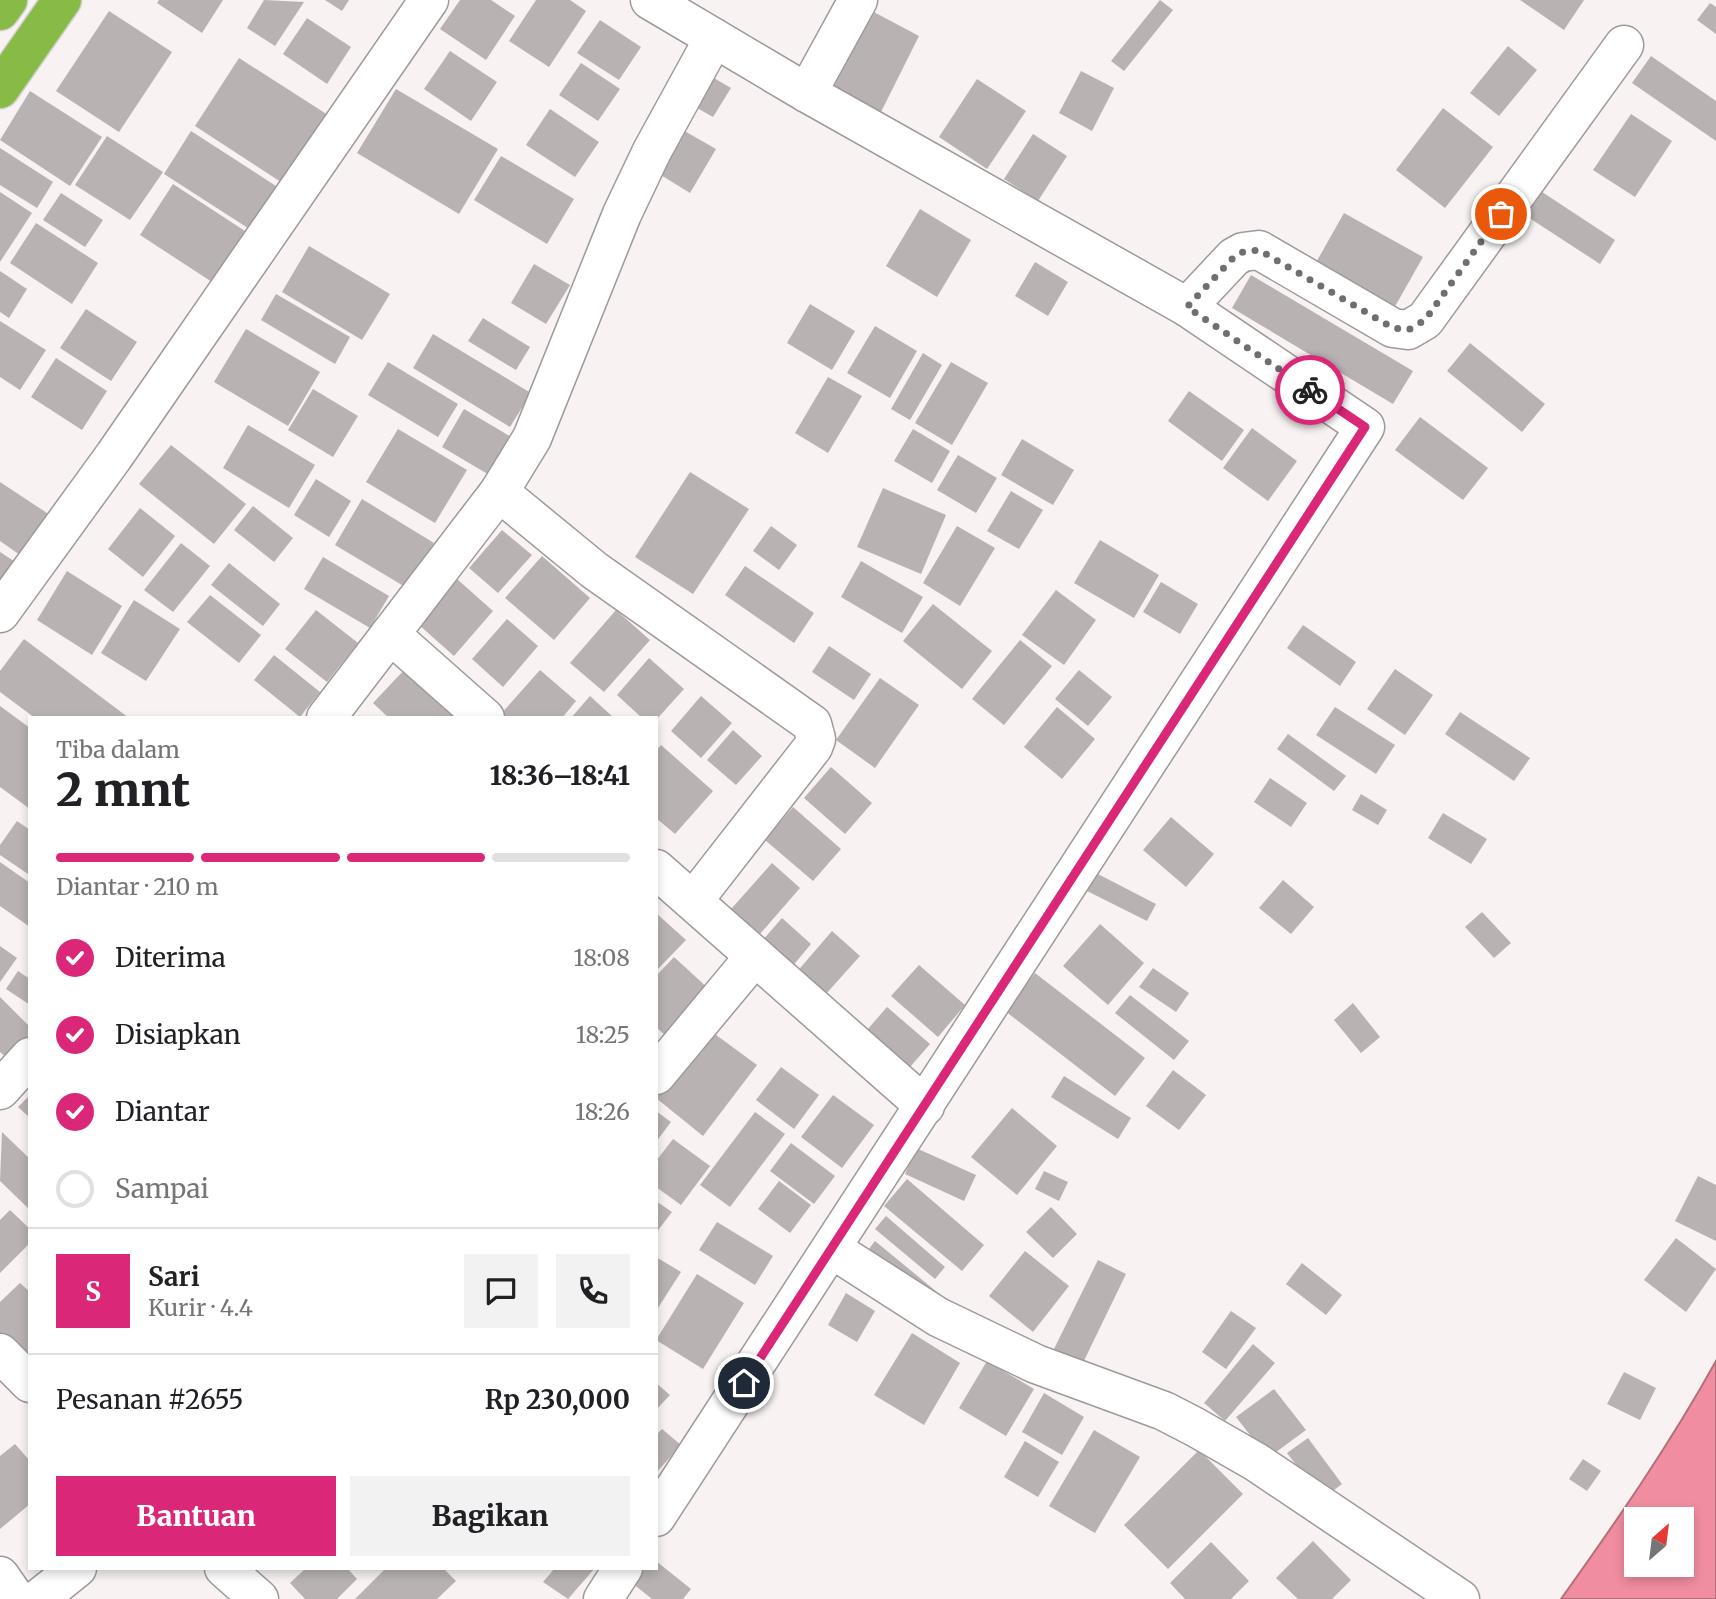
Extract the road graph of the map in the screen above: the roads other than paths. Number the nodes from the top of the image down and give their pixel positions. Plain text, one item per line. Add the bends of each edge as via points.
1 (8, 0) edge
2 (62, 0) edge
3 (429, 0) edge
4 (650, 0) edge
5 (858, 0) edge
6 (0, 11) edge
7 (714, 38) junction
8 (1624, 45) dead end
9 (0, 89) edge
10 (807, 93) junction
11 (1187, 307) junction
12 (499, 492) junction
13 (0, 613) edge
14 (390, 634) junction
15 (328, 716) edge
16 (483, 716) edge
17 (658, 871) edge
18 (693, 901) junction
19 (755, 956) junction
20 (28, 1059) edge
21 (658, 1073) edge
22 (0, 1090) edge
23 (925, 1106) junction
24 (832, 1249) junction
25 (0, 1353) edge
26 (28, 1380) edge
27 (658, 1514) edge
28 (74, 1570) edge
29 (226, 1570) edge
30 (622, 1570) edge
31 (0, 1576) edge
32 (16, 1599) edge
33 (38, 1599) edge
34 (259, 1599) edge
35 (603, 1599) edge
36 (1460, 1599) edge

1 - 6 highway
2 - 9 highway
3 - 13 street
4 - 7 street
5 - 10 street
7 - 10 street
7 - 12 street via 627,203 532,438
8 - 11 street via 1425,320 1413,328 1393,328 1259,250 1234,257
10 - 11 street
11 - 23 street via 1365,427
12 - 14 street
12 - 18 street via 594,570 812,724 813,747
14 - 15 street
14 - 16 street
17 - 18 street
18 - 19 street
19 - 21 street
19 - 23 street
20 - 22 street
23 - 24 street
24 - 27 street
24 - 36 street via 938,1317 1036,1364 1195,1427 1256,1462
25 - 26 street
28 - 33 street
29 - 34 street
30 - 35 street
31 - 32 street

